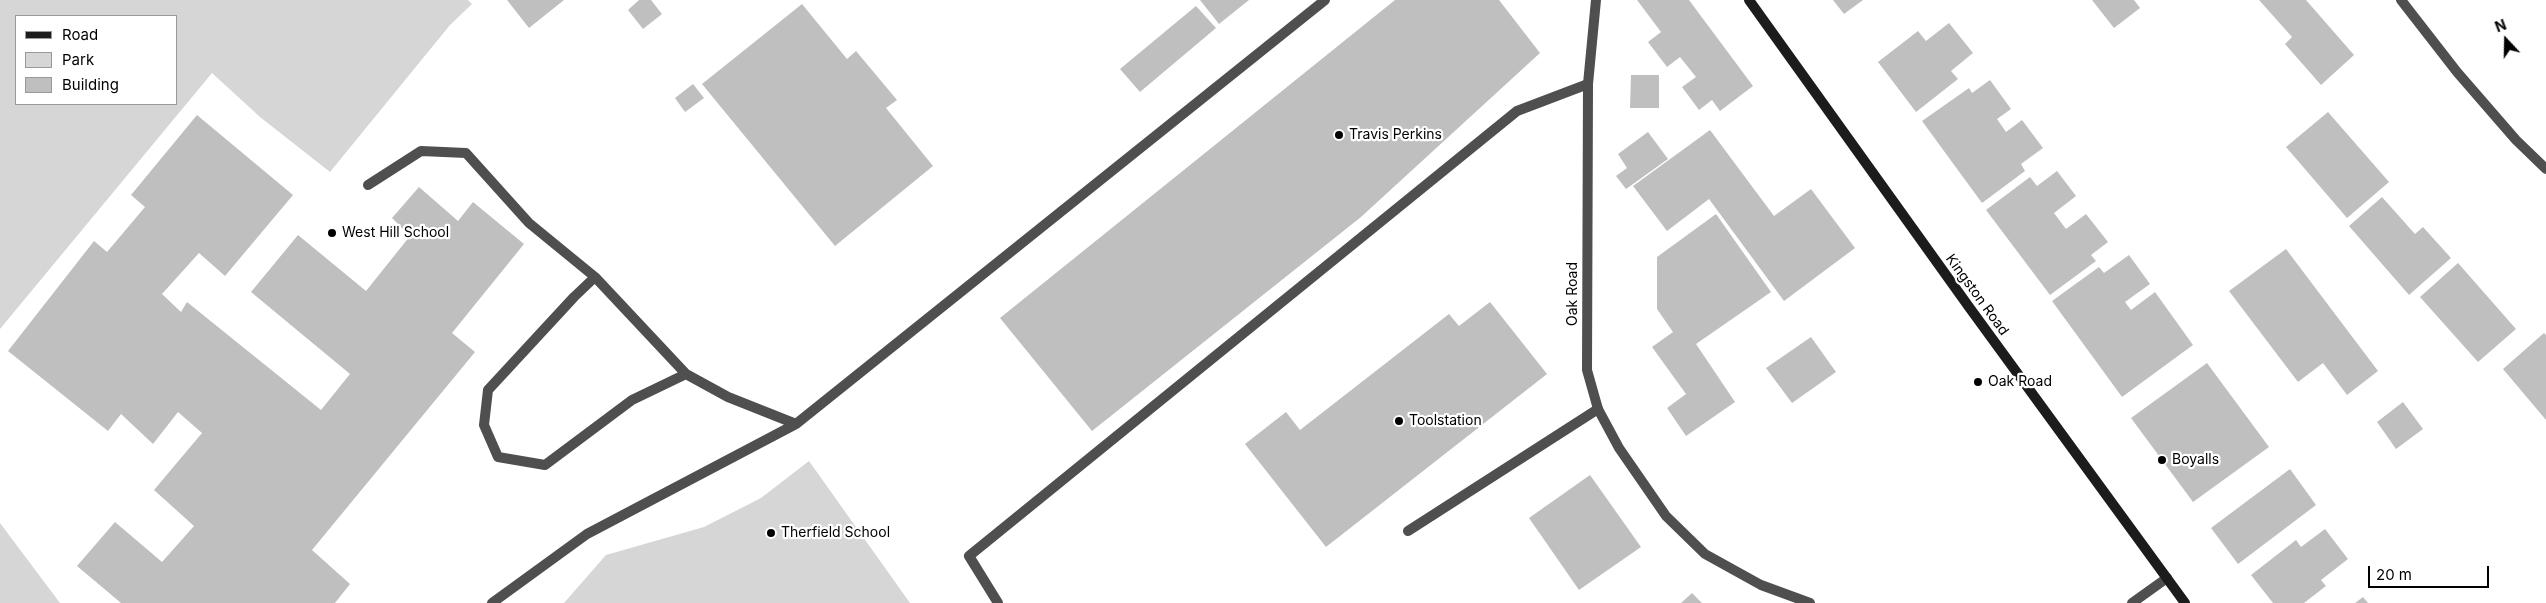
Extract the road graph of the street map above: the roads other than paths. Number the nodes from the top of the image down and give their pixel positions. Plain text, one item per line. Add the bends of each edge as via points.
1 (1325, 0) edge
2 (1596, 0) edge
3 (1749, 0) edge
4 (2402, 0) edge
5 (1588, 84) junction
6 (2546, 169) edge
7 (368, 185) dead end
8 (595, 277) junction
9 (686, 374) junction
10 (1598, 409) junction
11 (796, 424) junction
12 (1408, 531) dead end
13 (2167, 578) junction
14 (492, 603) edge
15 (998, 603) edge
16 (1810, 603) edge
17 (2132, 603) edge
18 (2185, 603) edge

1 - 11 street
2 - 5 street, Oak Road
3 - 13 main road, Kingston Road via 1974,316
4 - 6 street via 2457,72
5 - 10 street, Oak Road via 1587,370
5 - 15 street via 1517,111 969,556
7 - 8 street via 421,150 466,154 529,223
8 - 9 street
8 - 9 street via 488,390 484,425 498,457 545,465 632,400
9 - 11 street via 728,397
10 - 12 street
10 - 16 street, Oak Road via 1619,448 1666,516 1705,554 1761,585
11 - 14 street via 587,534
13 - 17 street
13 - 18 main road, Kingston Road

